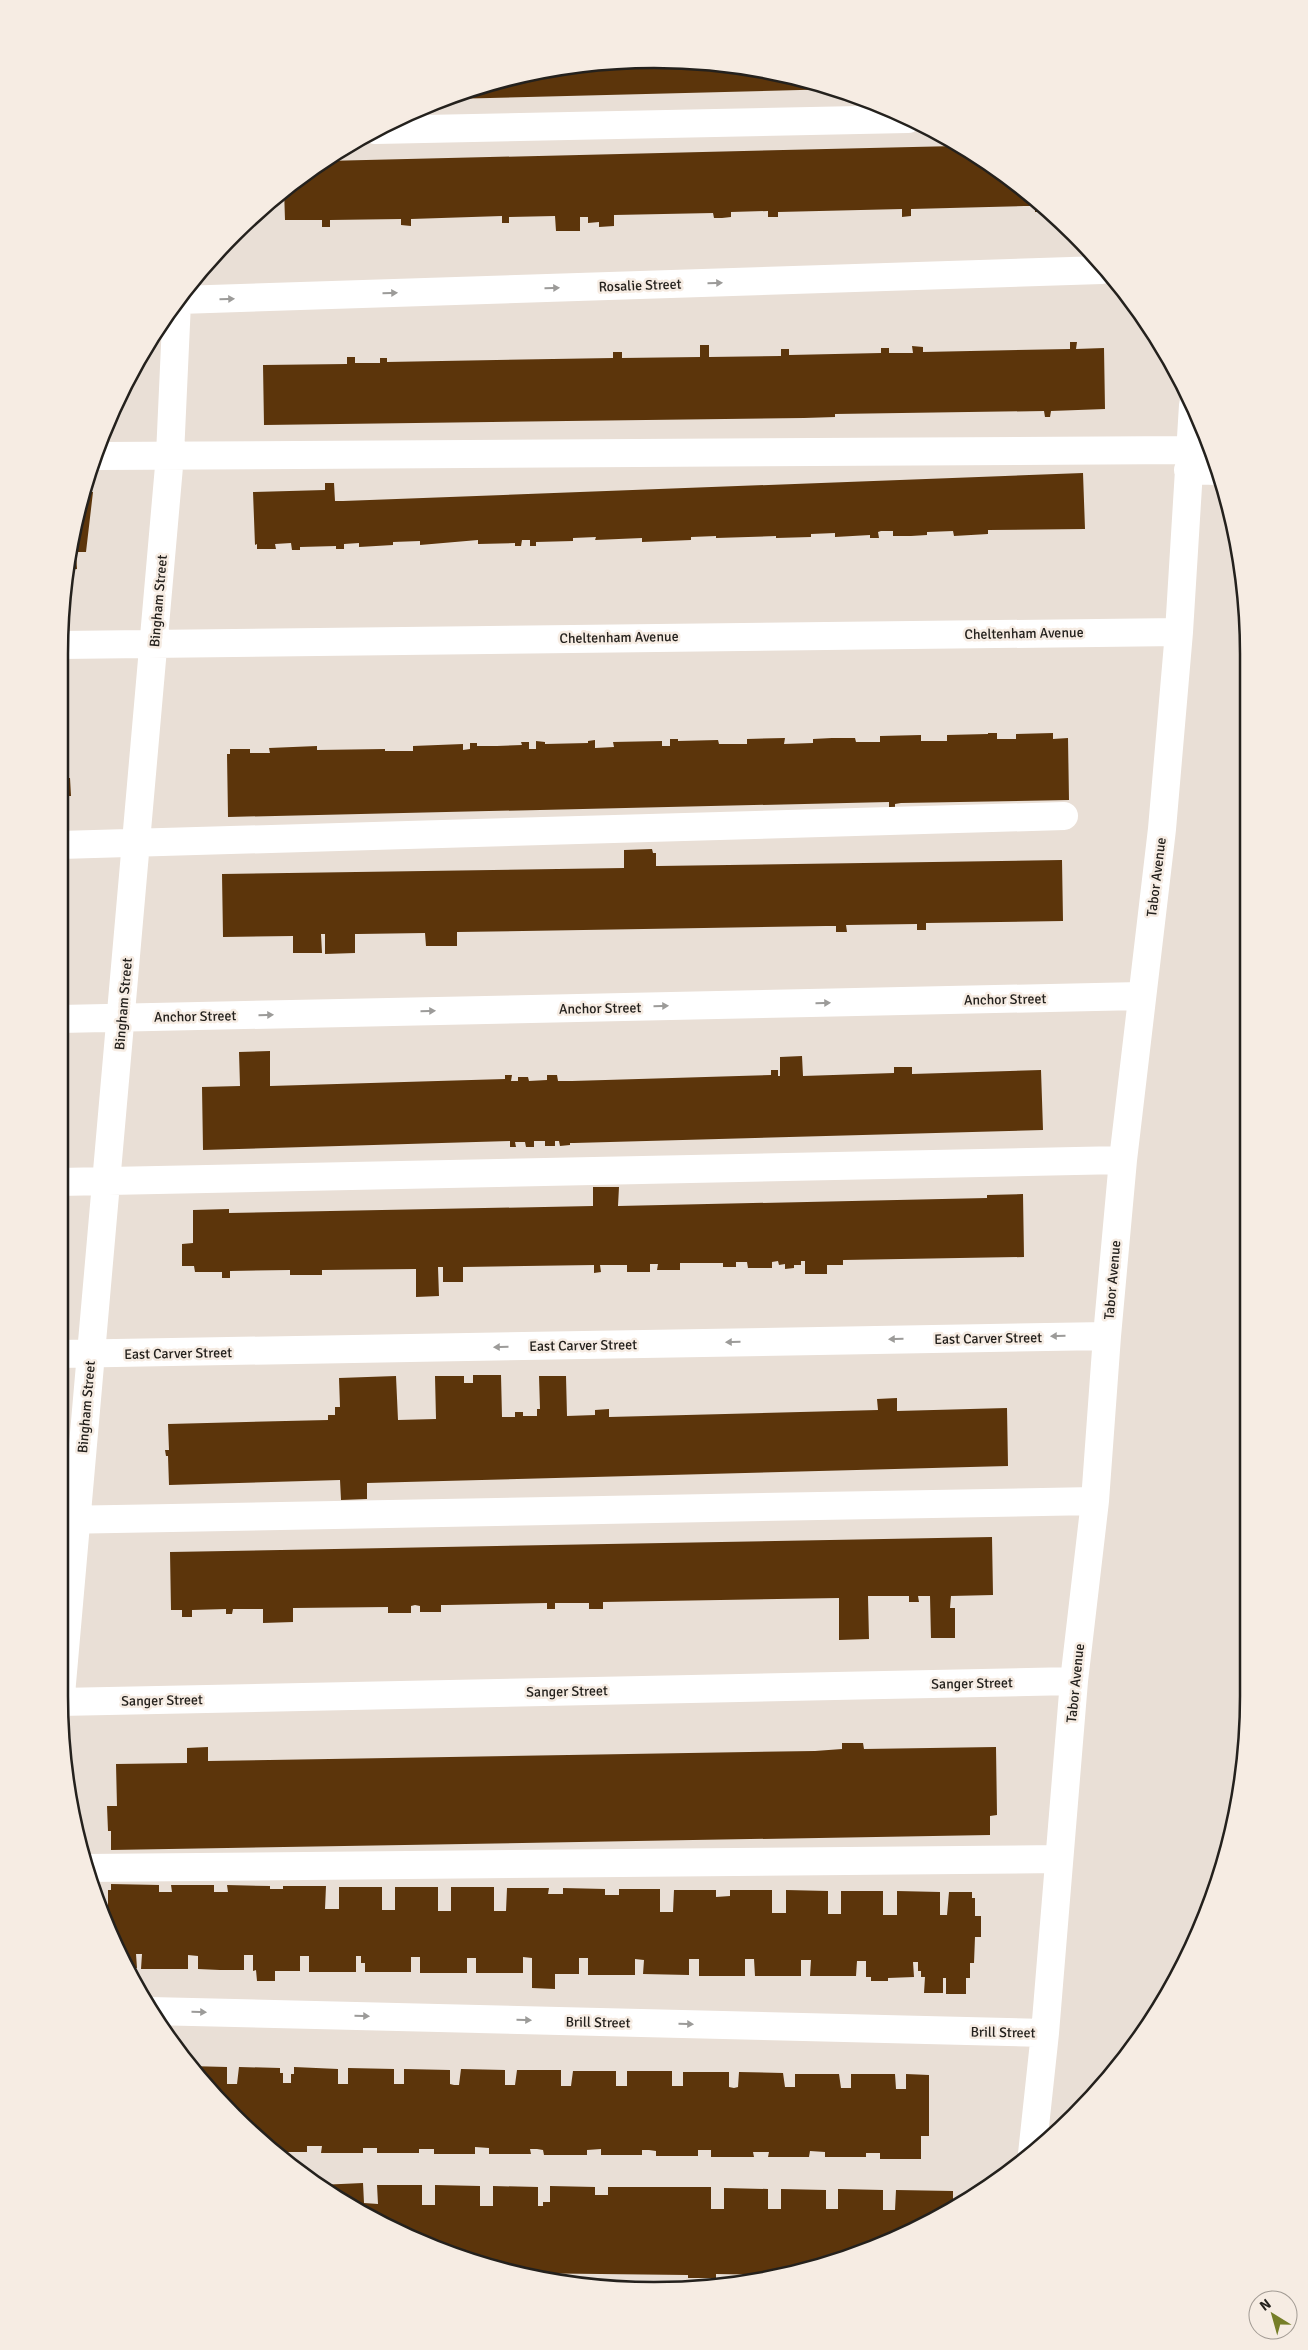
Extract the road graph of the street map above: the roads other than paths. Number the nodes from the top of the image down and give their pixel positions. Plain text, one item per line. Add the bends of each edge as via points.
1 (894, 119) edge
2 (392, 130) edge
3 (1098, 270) edge
4 (186, 301) edge
5 (177, 313) edge
6 (1192, 420) edge
7 (170, 455) junction
8 (102, 456) edge
9 (1188, 460) junction
10 (1210, 469) edge
11 (1179, 632) junction
12 (154, 642) junction
13 (68, 645) edge
14 (1064, 816) dead end
15 (137, 844) junction
16 (68, 845) edge
17 (1141, 996) junction
18 (122, 1018) junction
19 (68, 1019) edge
20 (1123, 1160) junction
21 (107, 1181) junction
22 (68, 1182) edge
23 (1107, 1336) junction
24 (68, 1354) edge
25 (91, 1354) junction
26 (1094, 1501) junction
27 (68, 1520) edge
28 (1074, 1681) junction
29 (68, 1703) edge
30 (1059, 1859) junction
31 (93, 1868) edge
32 (159, 2011) edge
33 (1045, 2033) junction
34 (1033, 2143) edge

1 - 2 street
4 -> 3 street, Rosalie Street
5 - 7 street, Bingham Street
6 - 9 street, Tabor Avenue
7 - 8 street
7 - 9 street
7 - 12 street, Bingham Street
9 - 10 street
9 - 11 street, Tabor Avenue
11 - 12 street, Cheltenham Avenue
11 - 17 street, Tabor Avenue via 1162,829
12 - 13 street, Cheltenham Avenue
12 - 15 street, Bingham Street
14 - 15 street
15 - 16 street
15 - 18 street, Bingham Street
18 -> 17 street, Anchor Street
17 - 20 street, Tabor Avenue
18 - 19 street, Anchor Street
18 - 21 street, Bingham Street
20 - 21 street
20 - 23 street, Tabor Avenue
21 - 22 street
21 - 25 street, Bingham Street
23 -> 25 street, East Carver Street
23 - 26 street, Tabor Avenue
24 - 25 street, East Carver Street
25 - 27 street, Bingham Street
26 - 27 street
26 - 28 street, Tabor Avenue
28 - 29 street, Sanger Street
28 - 30 street, Tabor Avenue
30 - 31 street
30 - 33 street, Tabor Avenue
32 -> 33 street, Brill Street
33 - 34 street, Tabor Avenue

